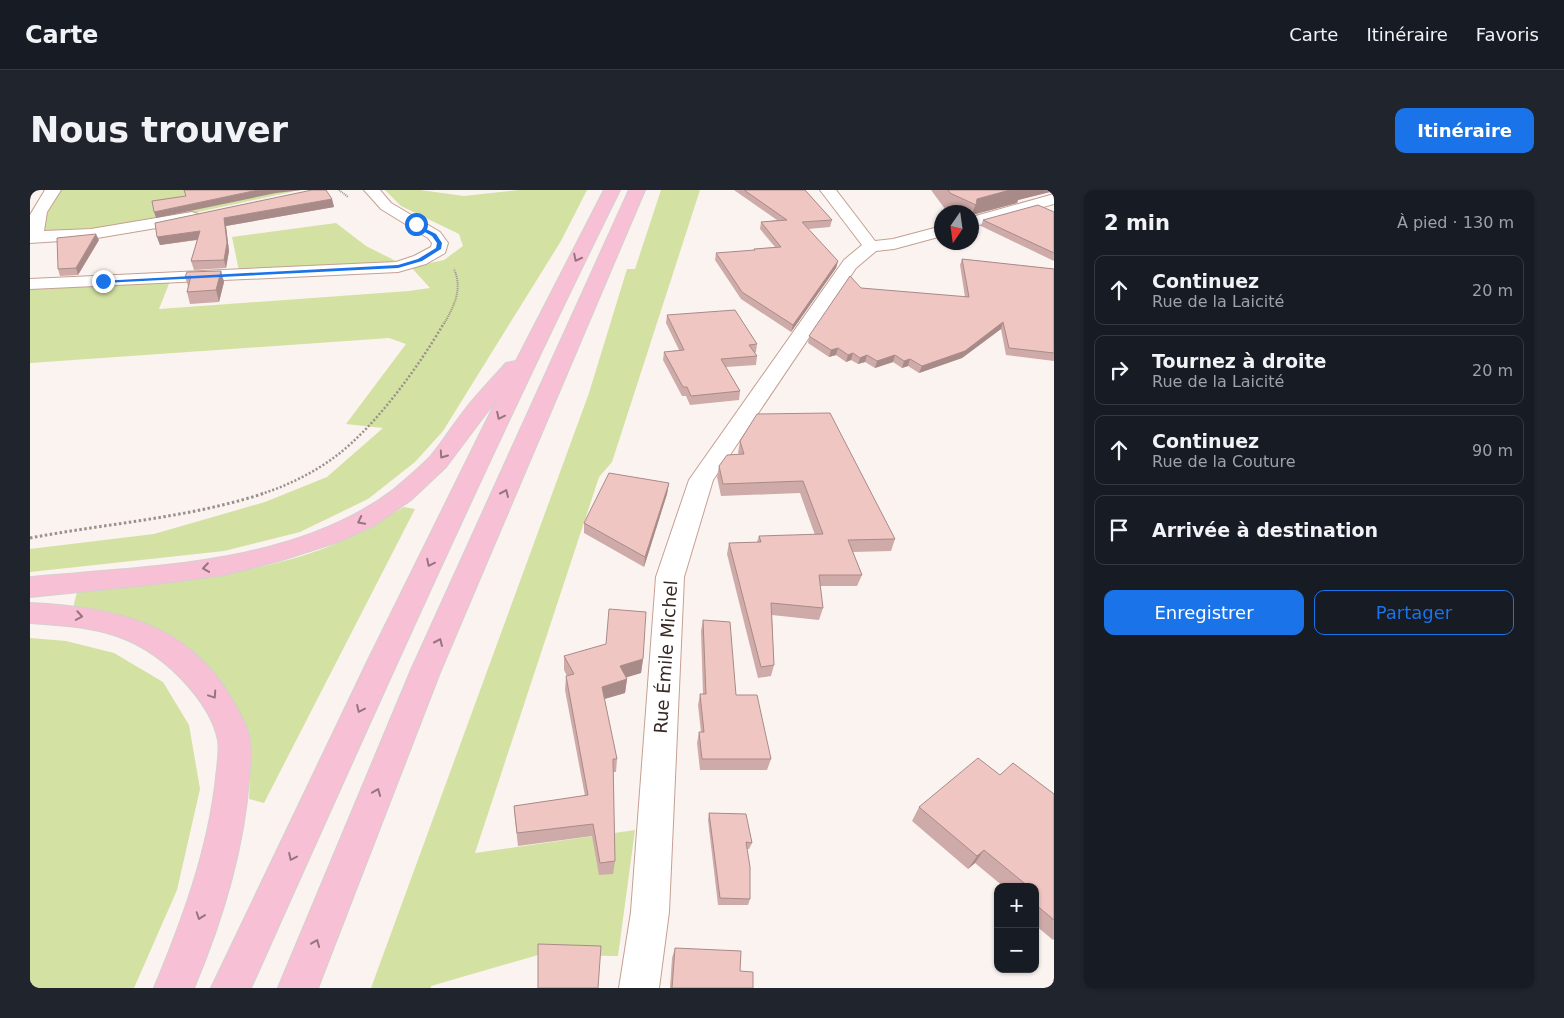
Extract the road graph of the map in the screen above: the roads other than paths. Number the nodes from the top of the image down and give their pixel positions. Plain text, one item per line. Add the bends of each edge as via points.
1 (53, 190) edge
2 (372, 190) edge
3 (612, 190) edge
4 (637, 190) edge
5 (828, 190) edge
6 (1054, 199) edge
7 (205, 214) edge
8 (979, 220) edge
9 (934, 233) edge
10 (34, 237) edge
11 (871, 246) junction
12 (30, 284) edge
13 (536, 340) junction
14 (30, 587) edge
15 (30, 613) edge
16 (174, 988) edge
17 (231, 988) edge
18 (298, 988) edge
19 (639, 988) edge

1 - 10 street via 43,201 32,225
2 - 12 street via 386,206 434,235 440,243 438,249 420,260 398,266
3 -> 13 highway
18 -> 4 highway via 426,670
5 - 11 street
6 - 8 street
7 - 10 street via 112,232
9 - 11 street via 894,244
11 - 19 street, Rue Émile Michel via 850,264 701,480 670,577 650,912
13 -> 14 highway via 472,415 438,462 402,495 351,526 270,555 224,566
13 -> 17 highway
15 -> 16 highway via 70,615 119,624 161,642 190,665 217,698 234,741 232,800 216,870

